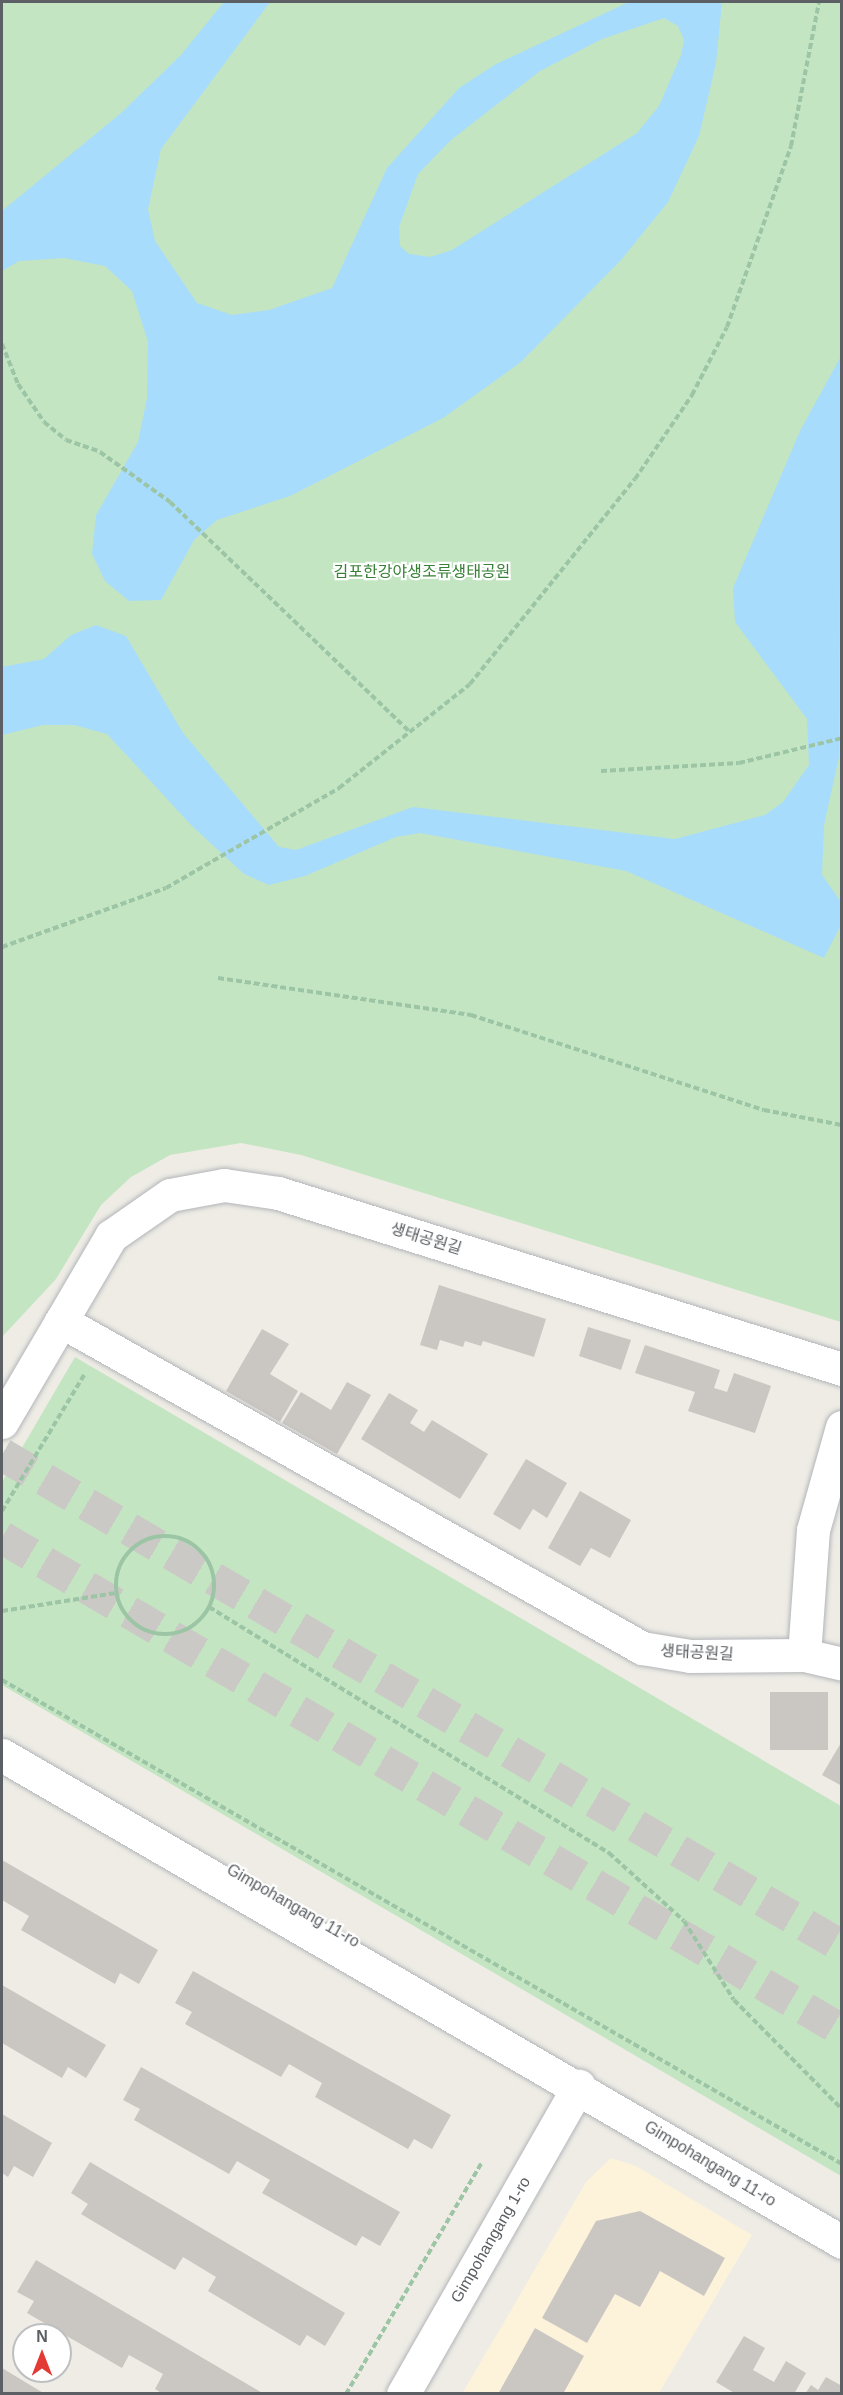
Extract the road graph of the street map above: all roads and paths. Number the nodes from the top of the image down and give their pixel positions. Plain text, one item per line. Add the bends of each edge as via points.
1 (819, 2) edge
2 (2, 344) edge
3 (410, 732) junction
4 (842, 738) edge
5 (601, 771) dead end
6 (2, 947) edge
7 (218, 978) dead end
8 (842, 1125) edge
9 (61, 1321) junction
10 (91, 1364) dead end
11 (842, 1369) edge
12 (2, 1422) edge
13 (842, 1427) edge
14 (2, 1511) edge
15 (116, 1593) junction
16 (209, 1607) junction
17 (2, 1611) edge
18 (804, 1654) junction
19 (842, 1664) edge
20 (2, 1680) edge
21 (2, 1735) edge
22 (2, 1755) edge
23 (579, 2086) junction
24 (842, 2109) edge
25 (482, 2162) dead end
26 (842, 2164) edge
27 (842, 2242) edge
28 (346, 2394) edge
29 (403, 2394) edge

1 - 3 path via 791,146 727,327 692,395 546,594 470,684
2 - 3 path via 18,384 44,422 66,440 100,452 170,502
3 - 6 path via 339,788 143,899
4 - 5 path via 739,763
7 - 8 path via 471,1015 764,1110
9 - 11 street, 생태공원길 via 97,1258 127,1220 170,1195 224,1185 278,1193
9 - 12 street, 생태공원길
9 - 18 street, 생태공원길 via 642,1648 690,1656
10 - 14 path
13 - 18 street via 813,1530
15 - 16 path via 130,1620 157,1634 187,1629
15 - 16 path via 116,1578 130,1551 157,1537 172,1537 200,1551 209,1563 213,1593
15 - 17 path
16 - 24 path via 609,1853 684,1921 734,2000
18 - 19 street, 생태공원길
20 - 26 path
21 - 23 street, Gimpohangang 11-ro via 489,2021
22 - 23 street, Gimpohangang 11-ro
23 - 27 street, Gimpohangang 11-ro
23 - 29 street, Gimpohangang 1-ro
25 - 28 path

